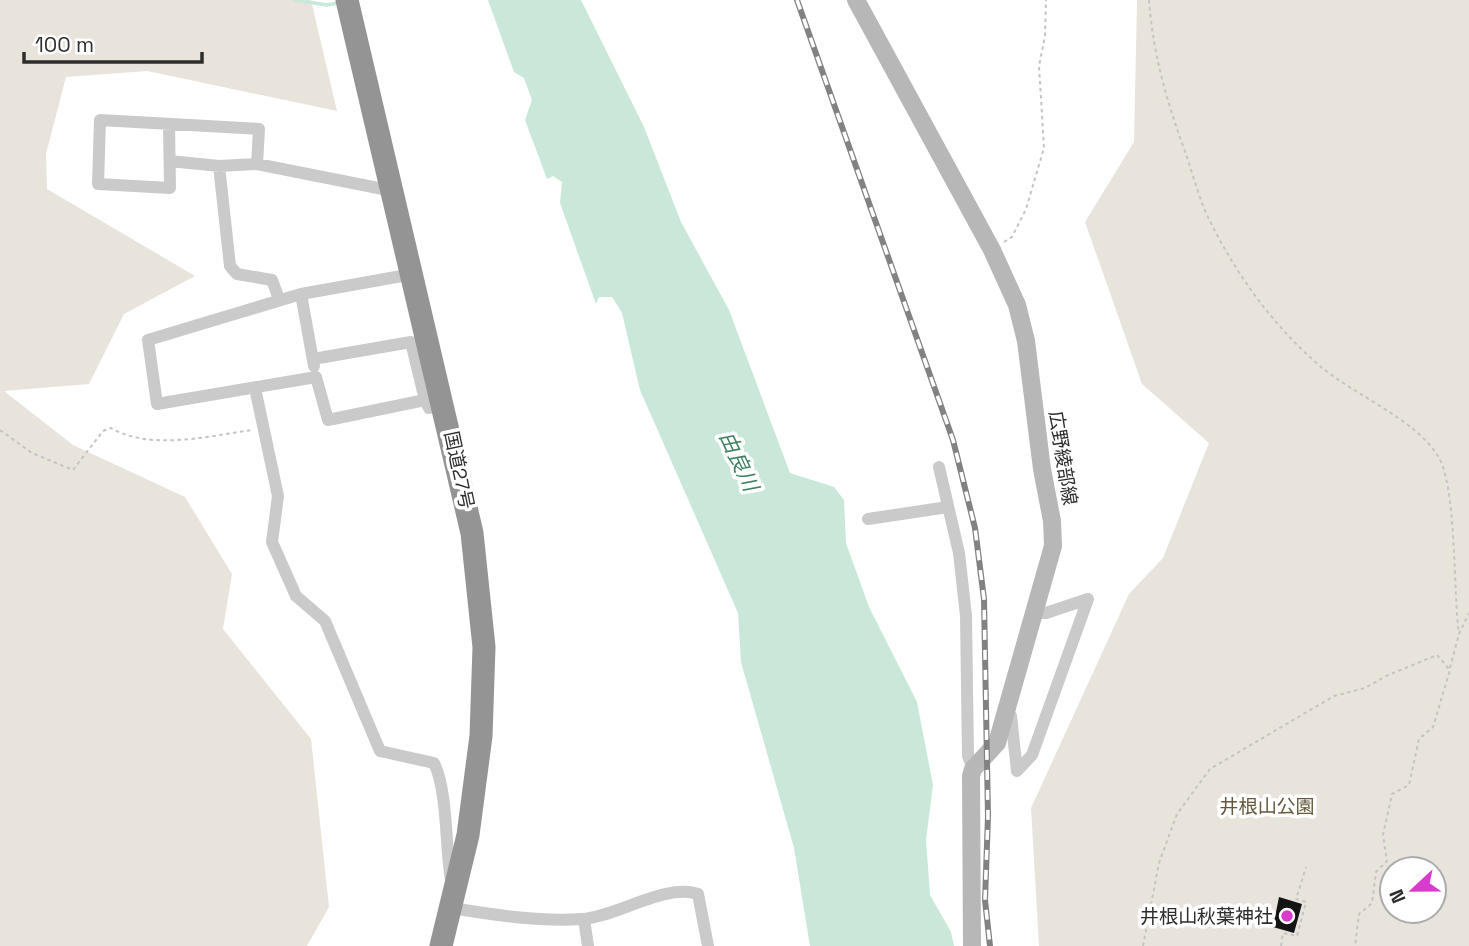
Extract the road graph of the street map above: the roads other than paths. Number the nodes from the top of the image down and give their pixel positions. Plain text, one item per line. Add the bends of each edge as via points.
1 (347, 0) edge
2 (856, 0) edge
3 (169, 124) junction
4 (170, 161) junction
5 (257, 164) junction
6 (219, 166) junction
7 (393, 191) junction
8 (413, 274) junction
9 (301, 293) junction
10 (279, 299) junction
11 (313, 359) junction
12 (316, 377) junction
13 (256, 388) junction
14 (434, 402) junction
15 (939, 467) dead end
16 (948, 507) junction
17 (867, 519) dead end
18 (1032, 613) junction
19 (1003, 716) junction
20 (973, 769) junction
21 (455, 897) junction
22 (584, 919) junction
23 (441, 946) edge
24 (588, 946) edge
25 (708, 946) edge
26 (972, 946) edge

1 - 7 highway, 国道27号
2 - 18 main road, 広野綾部線 via 992,250 1017,305 1052,522 1053,546
3 - 4 street
3 - 4 street via 100,120 98,184 170,188
3 - 5 street via 259,129
4 - 6 street
5 - 6 street
5 - 7 street
6 - 10 street via 230,266 237,274 272,280
7 - 8 highway, 国道27号
8 - 9 street
8 - 14 highway, 国道27号
9 - 10 street
9 - 11 street
10 - 13 street via 148,340 157,404
11 - 12 street
11 - 14 street via 411,342
12 - 13 street
12 - 14 street via 328,420
13 - 21 street via 278,496 272,542 296,596 325,621 380,751 434,763 441,778 445,844
14 - 21 highway, 国道27号 via 472,533 484,647 481,736
15 - 16 street
16 - 17 street
16 - 20 street via 966,616 968,756
18 - 19 main road, 広野綾部線
18 - 19 street via 1088,599 1032,755 1017,771 1011,716
19 - 20 main road, 広野綾部線 via 997,743
20 - 26 main road
21 - 22 street via 496,915
21 - 23 highway, 国道27号
22 - 24 street
22 - 25 street via 690,891 698,894

